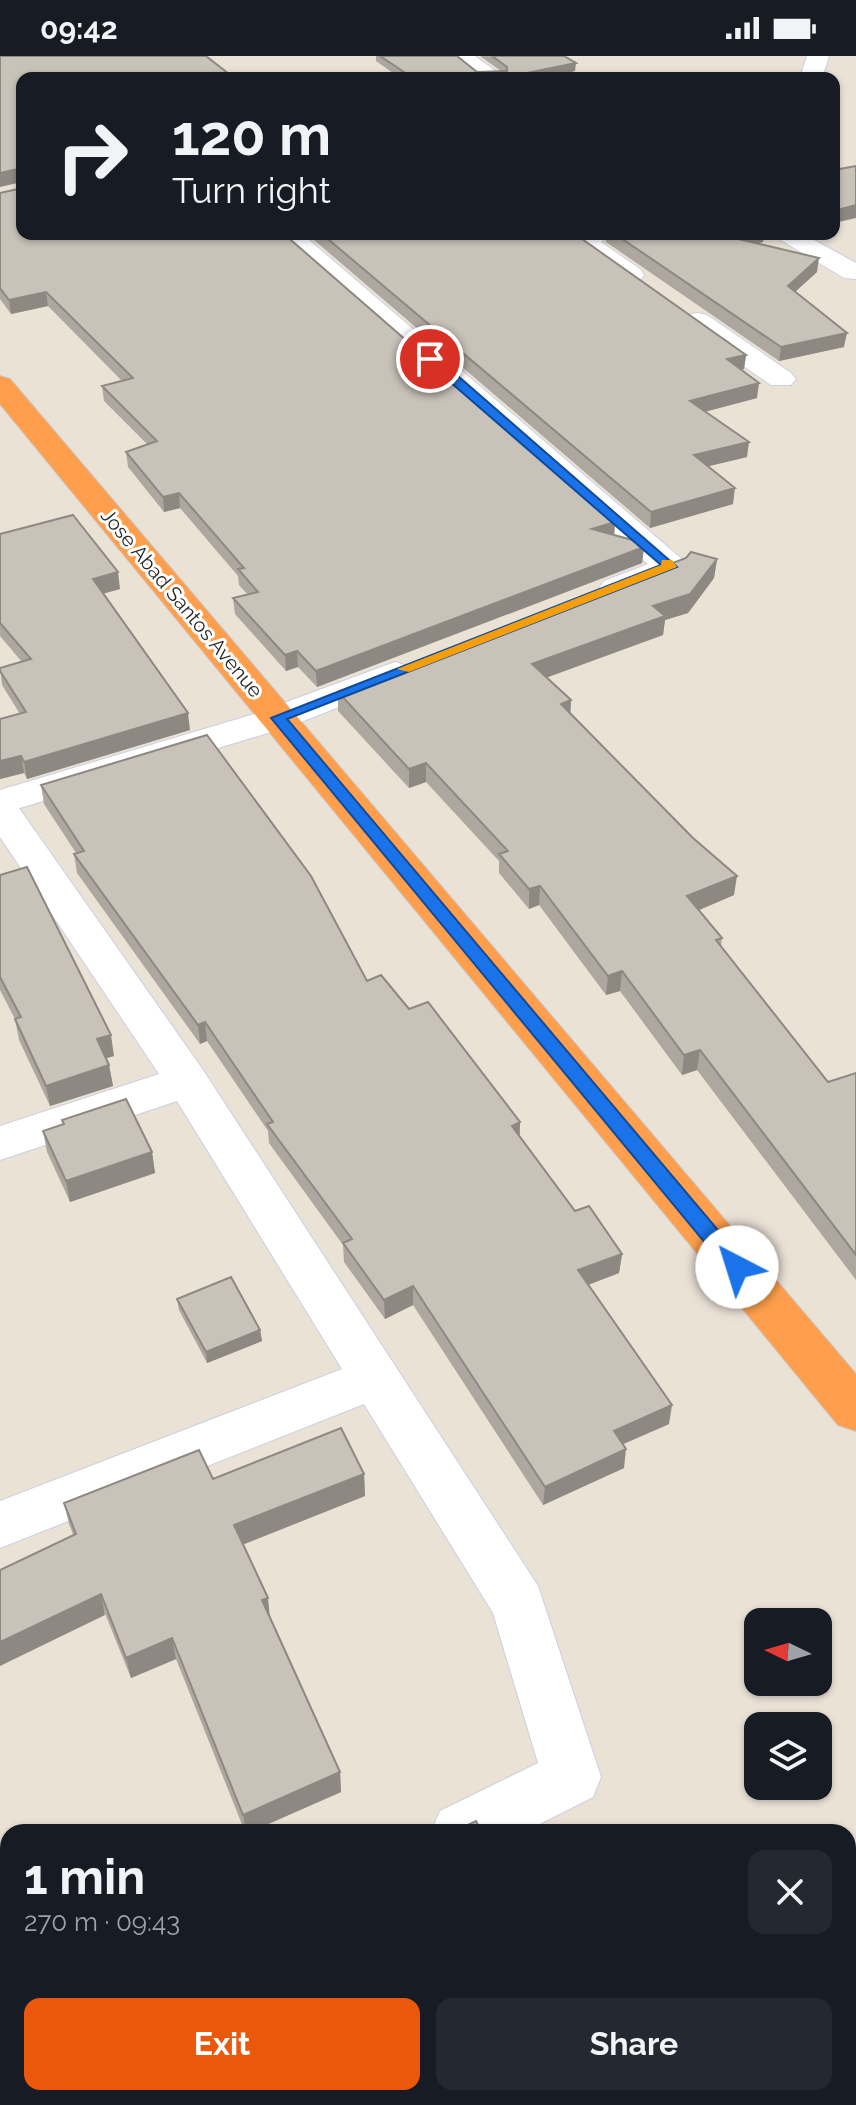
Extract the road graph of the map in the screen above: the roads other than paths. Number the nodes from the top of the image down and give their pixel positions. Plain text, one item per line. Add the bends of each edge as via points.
1 (460, 56) edge
2 (485, 72) edge
3 (293, 240) edge
4 (585, 240) edge
5 (795, 240) edge
6 (853, 272) dead end
7 (781, 379) dead end
8 (0, 385) edge
9 (583, 600) edge
10 (423, 662) edge
11 (278, 718) junction
12 (0, 802) edge
13 (0, 809) edge
14 (187, 1081) junction
15 (0, 1143) edge
16 (375, 1378) junction
17 (856, 1410) edge
18 (0, 1525) edge
19 (477, 1824) edge

1 - 2 street
3 - 9 street via 671,567
4 - 7 street
5 - 6 street
8 - 11 highway, Jose Abad Santos Avenue
10 - 11 street
11 - 12 street
11 - 17 highway, Jose Abad Santos Avenue
13 - 14 street
14 - 15 street
14 - 16 street
16 - 18 street
16 - 19 street via 518,1604 572,1777

